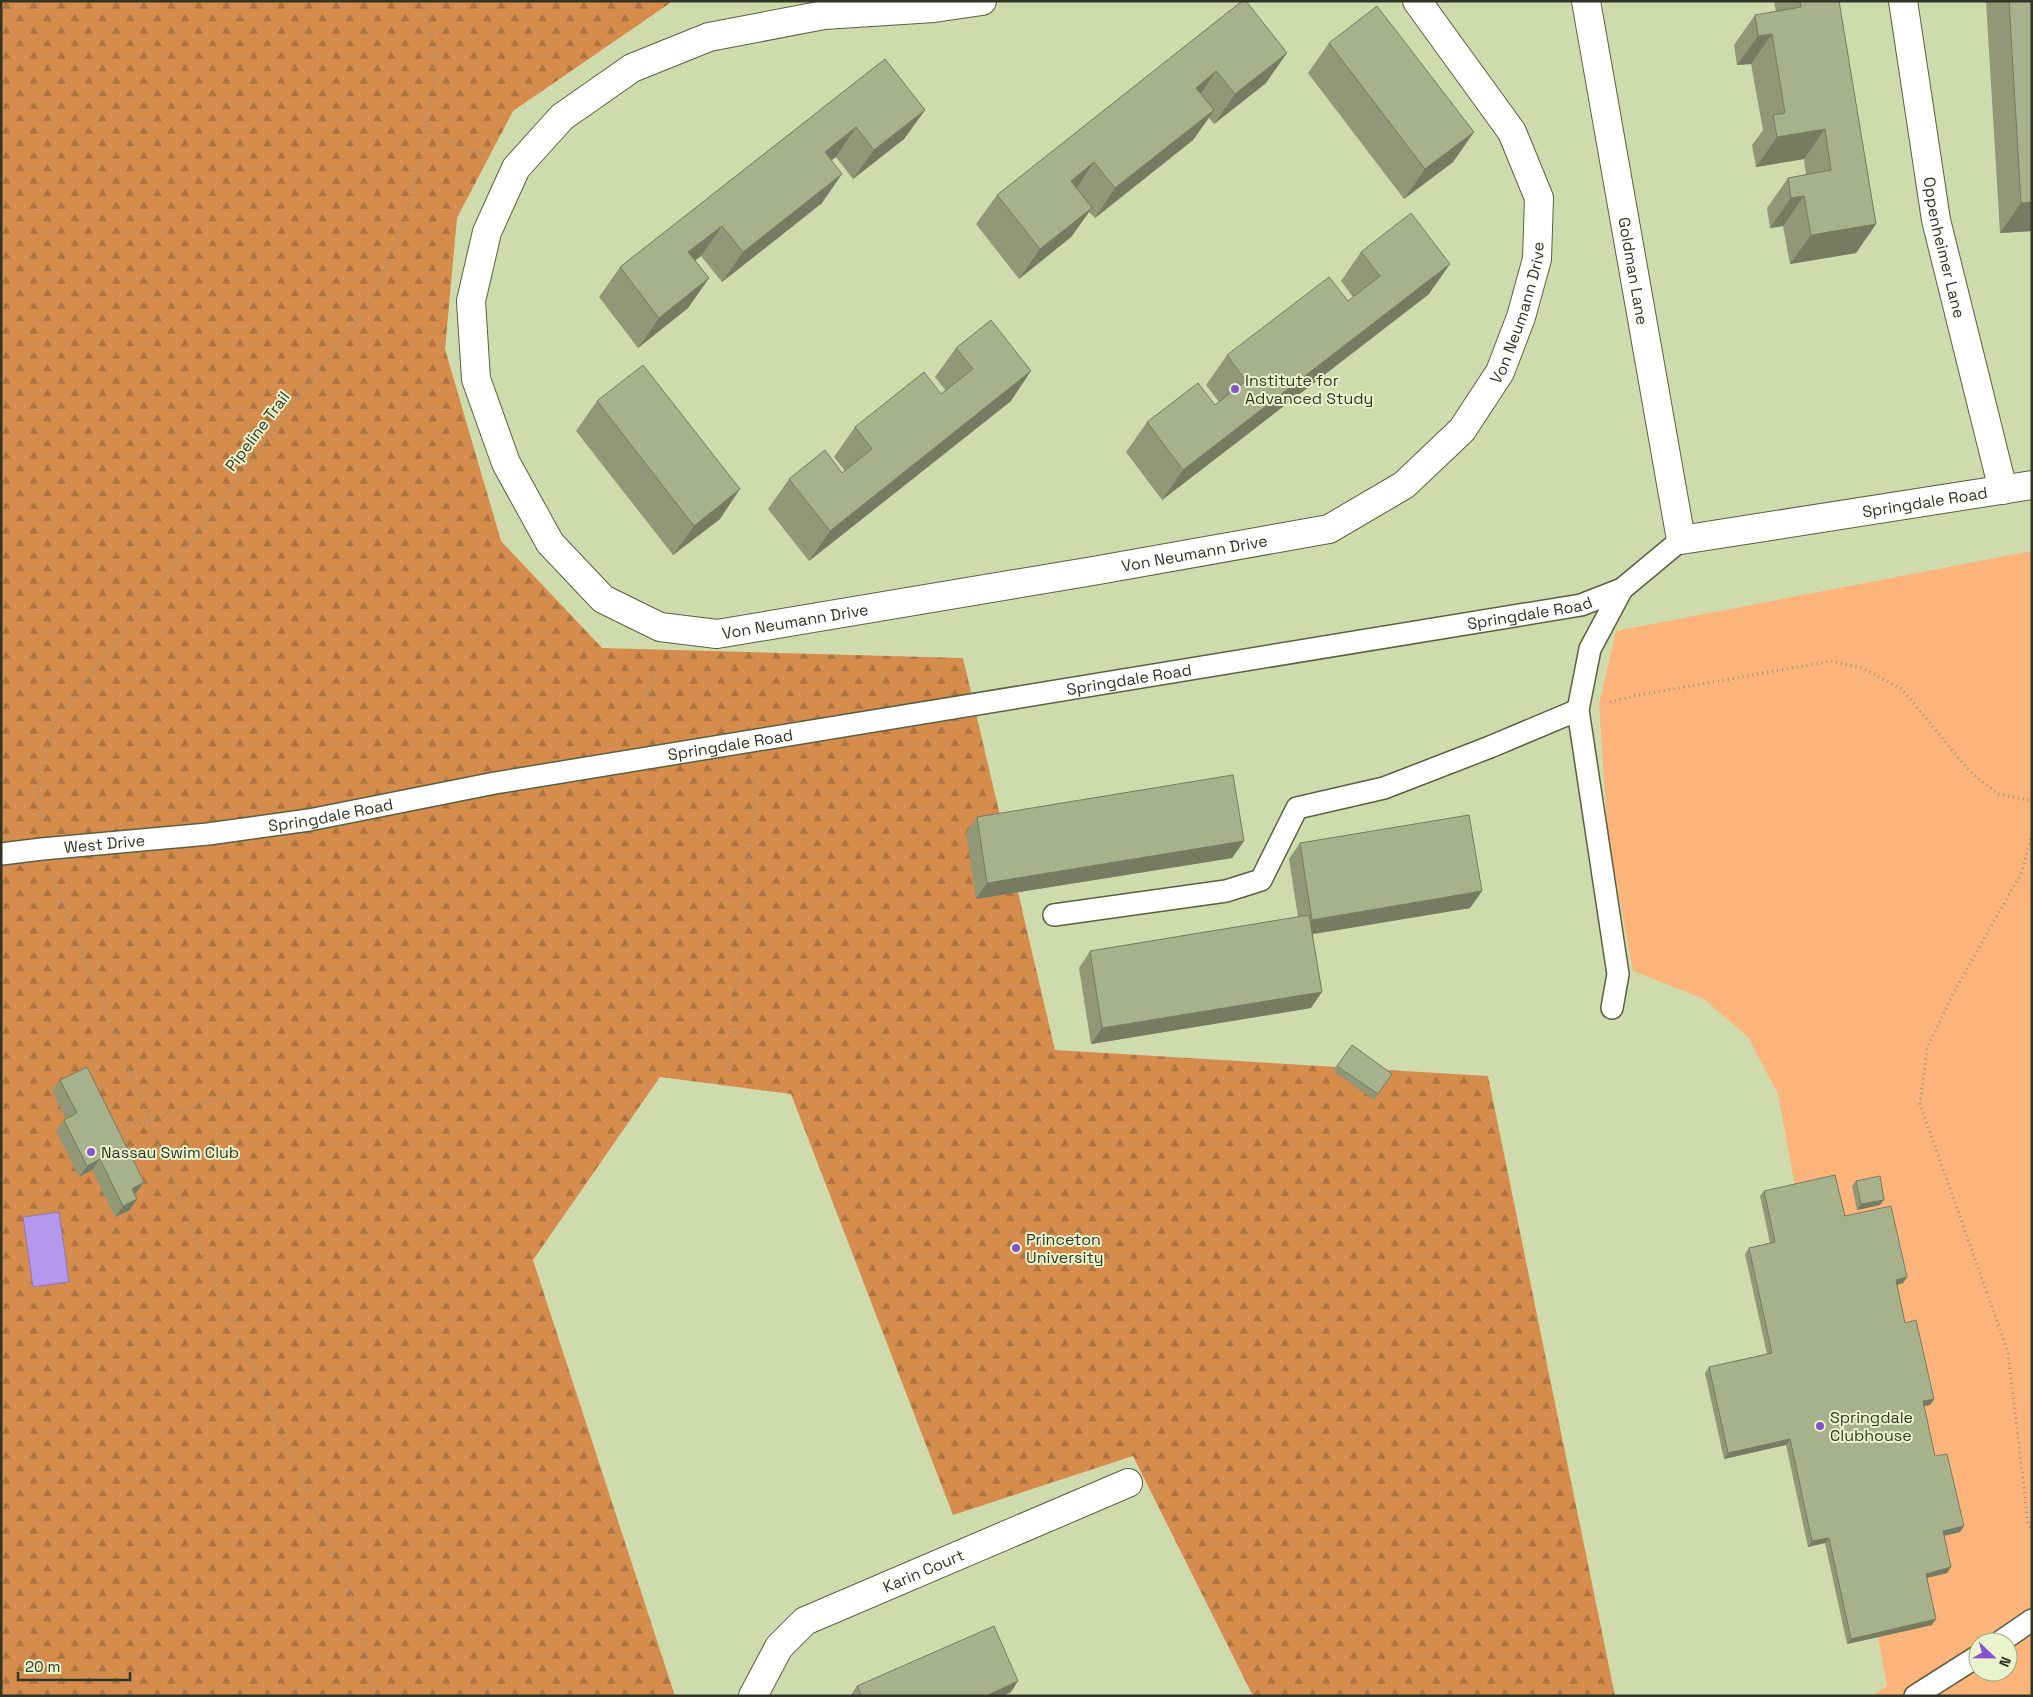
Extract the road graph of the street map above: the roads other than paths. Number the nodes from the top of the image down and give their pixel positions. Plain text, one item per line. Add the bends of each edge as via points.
1 (982, 1) edge
2 (1417, 1) edge
3 (1586, 1) edge
4 (1903, 1) edge
5 (2032, 485) edge
6 (2003, 490) junction
7 (1680, 540) junction
8 (1622, 590) junction
9 (1578, 710) junction
10 (208, 834) joint
11 (1, 854) edge
12 (1054, 916) dead end
13 (1612, 1008) dead end
14 (1128, 1484) dead end
15 (2032, 1620) edge
16 (2015, 1632) edge
17 (1968, 1662) edge
18 (753, 1696) edge
19 (1915, 1696) edge

1 - 2 street, Von Neumann Drive via 934,8 824,15 709,37 632,68 562,118 516,168 487,232 471,301 476,379 506,462 550,543 603,599 660,627 717,634 1329,529 1404,485 1462,430 1500,372 1521,317 1537,259 1539,198 1512,132
3 - 7 street, Goldman Lane
4 - 6 street, Oppenheimer Lane via 1936,220
5 - 6 street, Springdale Road
6 - 7 street, Springdale Road
7 - 8 lane, Springdale Road
8 - 9 lane via 1590,649
8 - 10 lane, Springdale Road via 1580,605 494,783 309,820
9 - 12 lane via 1384,788 1297,808 1261,880 1226,891
9 - 13 lane via 1618,974
10 - 11 lane, West Drive
14 - 18 street, Karin Court via 805,1621 779,1647
15 - 16 lane
17 - 19 lane

